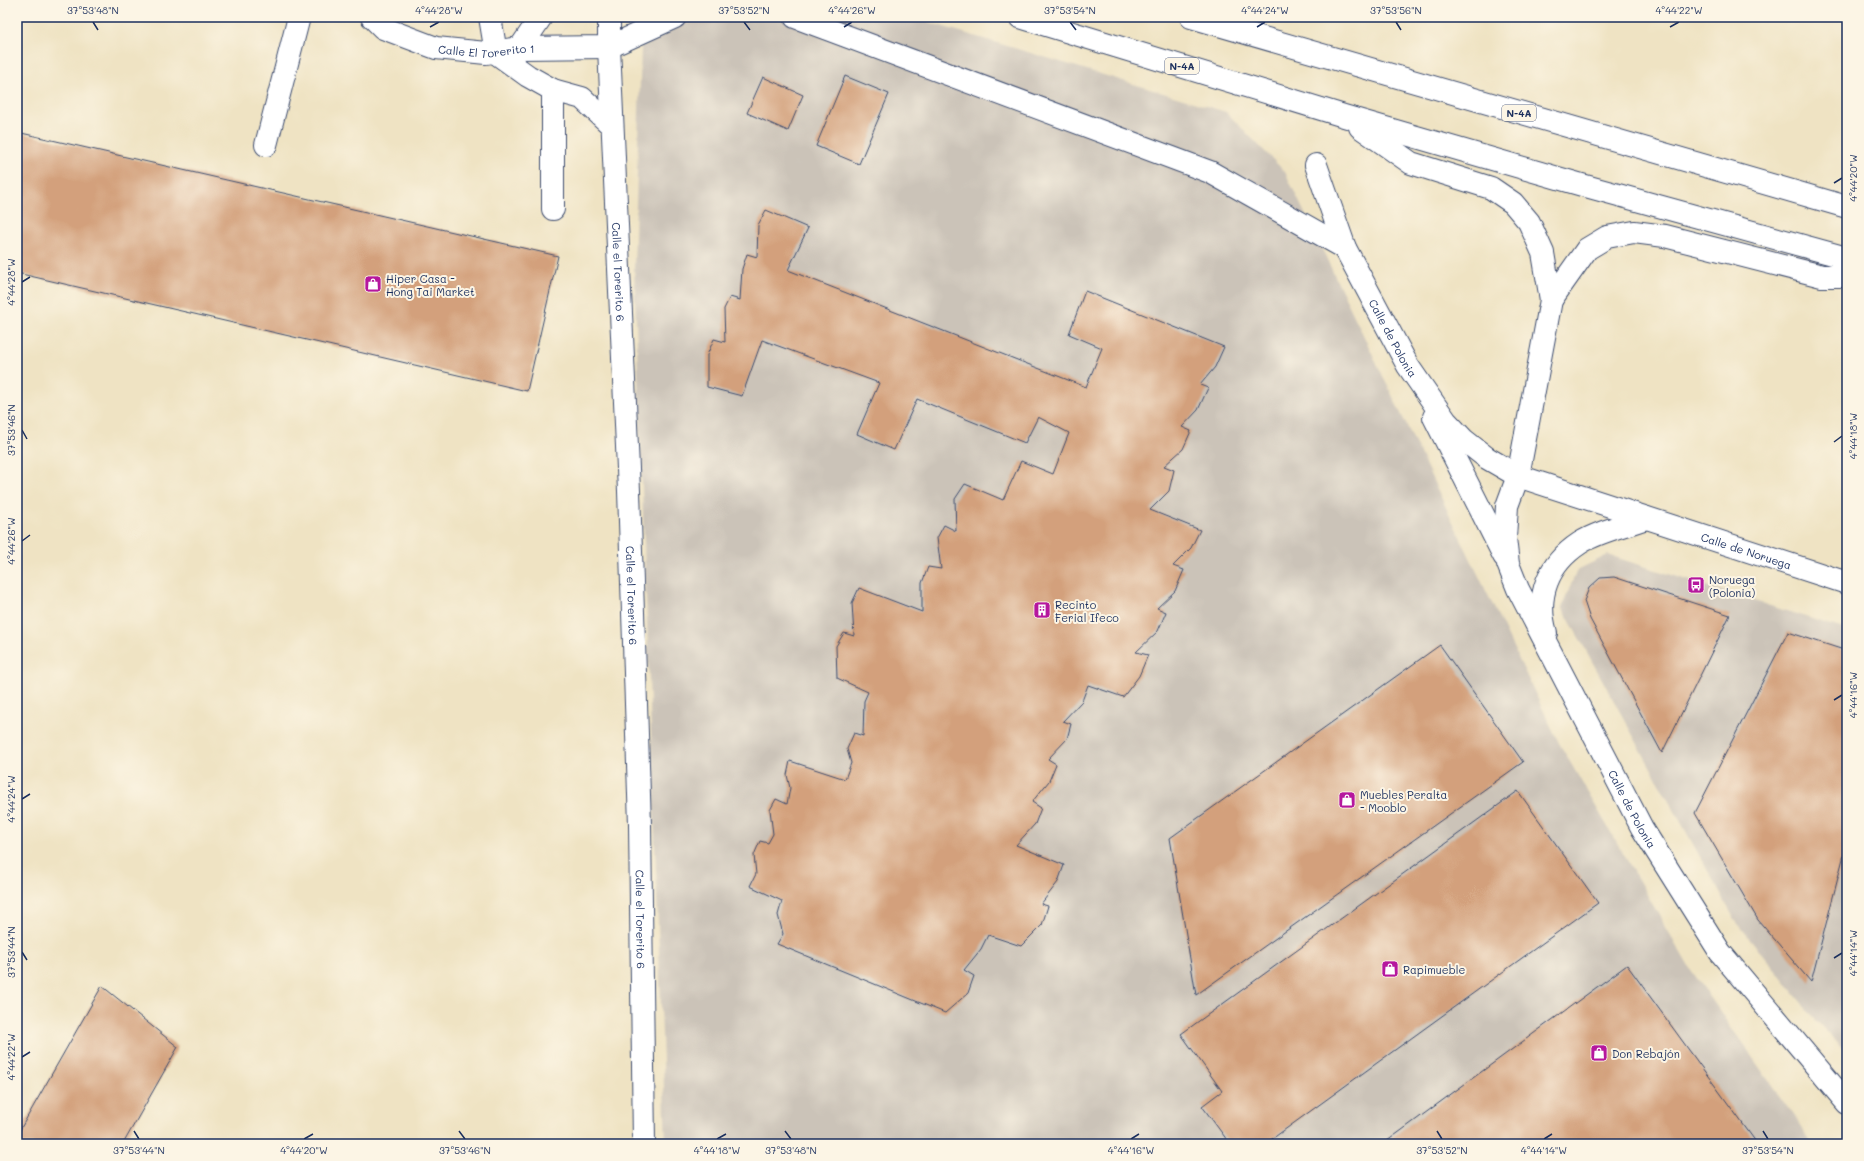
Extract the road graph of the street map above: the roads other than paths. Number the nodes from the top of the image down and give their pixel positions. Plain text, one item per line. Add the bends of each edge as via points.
1 (299, 17) edge
2 (372, 17) edge
3 (490, 17) edge
4 (541, 17) edge
5 (609, 17) edge
6 (675, 17) edge
7 (795, 17) edge
8 (1020, 17) edge
9 (1191, 17) edge
10 (608, 47) junction
11 (520, 48) junction
12 (496, 53) junction
13 (553, 90) junction
14 (1344, 116) junction
15 (612, 126) junction
16 (266, 145) dead end
17 (1316, 165) dead end
18 (1847, 206) edge
19 (553, 209) dead end
20 (1345, 248) junction
21 (1847, 258) edge
22 (1847, 276) edge
23 (1551, 300) junction
24 (1408, 366) junction
25 (1518, 476) junction
26 (1646, 518) junction
27 (1508, 564) junction
28 (1847, 582) edge
29 (1551, 653) junction
30 (1847, 1103) edge
31 (644, 1144) edge

1 - 16 street
2 - 12 street, Calle El Torerito 1 via 383,28 436,48
3 - 12 street
4 - 11 street
5 - 10 street, Calle el Torerito 6
6 - 10 street
7 - 20 street via 1210,172
8 - 14 street, N-4A
9 - 18 street, N-4A
10 - 11 street, Calle El Torerito 1
10 - 15 street, Calle el Torerito 6
11 - 12 street, Calle El Torerito 1
12 - 13 street
13 - 15 street via 582,98
13 - 19 street
14 - 21 street, N-4A via 1582,186
14 - 23 street via 1411,163 1490,188 1513,203 1529,222 1543,253
15 - 31 street, Calle el Torerito 6 via 629,483 640,817
17 - 20 street, Calle de Polonia
20 - 24 street, Calle de Polonia
22 - 23 street via 1822,276 1665,236 1634,232 1607,236 1587,249
23 - 25 street
24 - 25 street, Calle de Polonia via 1446,421 1464,440 1487,458
24 - 27 street
25 - 26 street, Calle de Polonia
25 - 27 street, Calle de Polonia via 1507,506 1505,538
26 - 28 street, Calle de Noruega
26 - 29 street via 1581,543 1560,559 1546,581 1542,598 1541,618
27 - 29 street, Calle de Polonia
29 - 30 street, Calle de Polonia via 1642,828 1720,952

